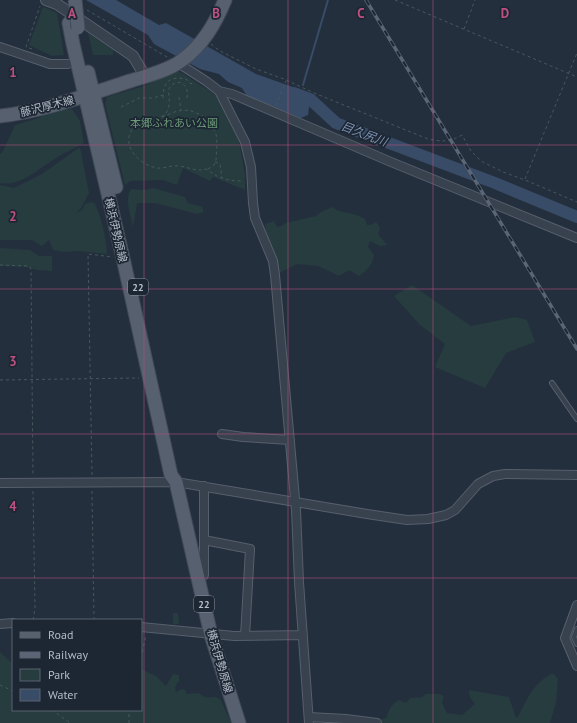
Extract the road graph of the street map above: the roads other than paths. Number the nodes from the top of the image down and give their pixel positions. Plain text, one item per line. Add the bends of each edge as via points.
1 (67, 0) edge
2 (225, 0) edge
3 (44, 1) edge
4 (78, 4) edge
5 (73, 25) junction
6 (0, 47) edge
7 (176, 61) junction
8 (68, 64) dead end
9 (145, 76) junction
10 (219, 91) junction
11 (89, 94) junction
12 (0, 116) edge
13 (577, 238) edge
14 (552, 383) dead end
15 (577, 419) edge
16 (222, 434) dead end
17 (290, 440) junction
18 (577, 475) edge
19 (176, 482) junction
20 (0, 483) edge
21 (204, 486) junction
22 (295, 503) junction
23 (204, 540) junction
24 (199, 581) junction
25 (577, 605) edge
26 (12, 623) edge
27 (0, 624) edge
28 (144, 627) edge
29 (577, 629) edge
30 (211, 634) junction
31 (304, 635) junction
32 (245, 636) junction
33 (577, 644) edge
34 (577, 666) edge
35 (309, 720) edge
36 (328, 720) edge
37 (239, 723) edge
38 (377, 723) edge

1 - 5 main road, 横浜伊勢原線 / 22
2 - 7 main road via 204,40
3 - 9 street via 57,4 133,56
4 - 5 main road, 横浜伊勢原線 / 22, bridge
5 - 11 main road, 横浜伊勢原線 / 22
6 - 8 street via 50,64
7 - 9 main road
7 - 10 street
9 - 11 main road
10 - 13 street via 232,94
10 - 17 street via 245,142 251,167 255,218 273,261
11 - 12 main road, 藤沢厚木線 via 26,112
11 - 19 main road, 横浜伊勢原線 / 22 via 123,258 172,475
11 - 19 main road, 横浜伊勢原線 / 22 via 178,474
14 - 15 lane
16 - 17 street
17 - 22 street
18 - 22 street via 493,476 478,484 455,510 428,520 407,520
19 - 20 street
19 - 21 street
19 - 24 main road, 横浜伊勢原線 / 22
21 - 22 street
21 - 23 street
22 - 31 street
23 - 24 street via 204,575
23 - 32 street via 250,549
24 - 30 main road, 横浜伊勢原線 / 22
25 - 34 street via 565,638
26 - 27 street
28 - 30 street
29 - 33 lane via 574,637
30 - 32 street
30 - 37 main road, 横浜伊勢原線 / 22
31 - 32 street
31 - 35 street
35 - 36 street
36 - 38 street via 346,719

